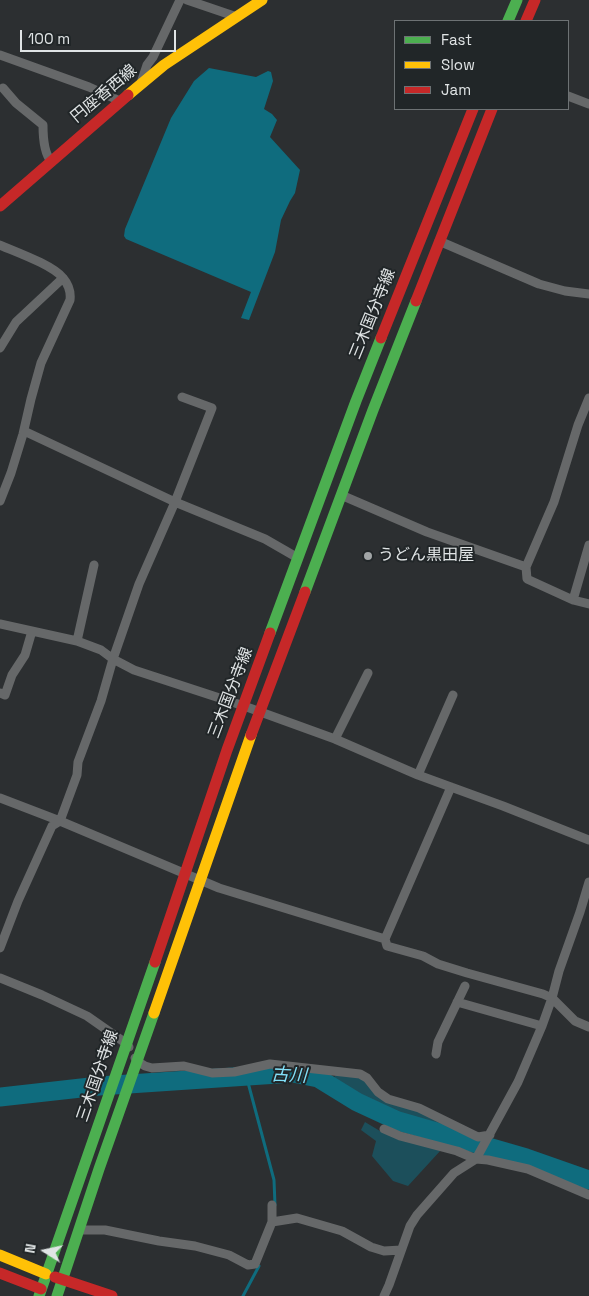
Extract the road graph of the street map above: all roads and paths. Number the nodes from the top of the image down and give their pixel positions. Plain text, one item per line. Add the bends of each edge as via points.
1 (180, 0) edge
2 (187, 0) edge
3 (262, 0) edge
4 (517, 0) edge
5 (535, 0) edge
6 (237, 16) junction
7 (508, 20) edge
8 (526, 20) edge
9 (0, 55) edge
10 (141, 85) junction
11 (3, 88) dead end
12 (569, 96) edge
13 (120, 101) junction
14 (589, 104) edge
15 (473, 110) edge
16 (492, 110) edge
17 (51, 162) junction
18 (3, 201) edge
19 (439, 241) junction
20 (0, 245) edge
21 (63, 278) junction
22 (589, 294) edge
23 (0, 348) edge
24 (182, 398) dead end
25 (589, 398) edge
26 (24, 431) junction
27 (341, 495) junction
28 (0, 501) edge
29 (175, 502) junction
30 (589, 545) edge
31 (298, 558) junction
32 (94, 565) dead end
33 (526, 567) junction
34 (573, 600) junction
35 (589, 604) edge
36 (0, 624) edge
37 (32, 631) junction
38 (77, 641) junction
39 (113, 660) junction
40 (368, 673) dead end
41 (0, 693) edge
42 (453, 695) dead end
43 (244, 706) junction
44 (260, 711) junction
45 (335, 739) junction
46 (418, 775) junction
47 (451, 787) junction
48 (0, 798) edge
49 (60, 821) junction
50 (589, 840) edge
51 (185, 873) junction
52 (200, 879) junction
53 (589, 882) edge
54 (585, 913) edge
55 (385, 938) junction
56 (0, 948) edge
57 (0, 978) edge
58 (465, 986) dead end
59 (552, 998) junction
60 (457, 1002) junction
61 (542, 1026) junction
62 (589, 1027) edge
63 (127, 1044) junction
64 (436, 1054) dead end
65 (137, 1061) junction
66 (384, 1129) dead end
67 (488, 1138) junction
68 (478, 1156) junction
69 (589, 1195) edge
70 (272, 1205) dead end
71 (276, 1221) junction
72 (79, 1230) junction
73 (401, 1250) junction
74 (0, 1255) edge
75 (0, 1273) edge
76 (46, 1274) junction
77 (63, 1280) junction
78 (40, 1292) edge
79 (60, 1295) edge
80 (112, 1296) edge
81 (384, 1296) edge

1 - 10 street via 147,65
2 - 6 street
3 - 6 main road, 円座香西線
4 - 7 main road
5 - 8 main road
6 - 10 main road, 円座香西線 via 164,65
9 - 13 street
10 - 13 main road, 円座香西線
11 - 17 street via 43,125 47,156
12 - 14 street
13 - 17 main road, 円座香西線
15 - 31 main road, 三木国分寺線 via 356,401
16 - 19 main road, 三木国分寺線
17 - 18 main road, 円座香西線
19 - 22 street via 539,284
19 - 27 main road, 三木国分寺線
20 - 21 street via 53,269
21 - 23 street via 16,322
21 - 26 street via 70,300 42,363
24 - 29 street via 212,408
25 - 33 street via 554,502
26 - 28 street
26 - 29 street
27 - 33 street via 426,532
27 - 44 main road, 三木国分寺線
29 - 31 street via 264,539
29 - 39 street via 139,584
30 - 34 street
31 - 43 main road, 三木国分寺線
32 - 38 street
33 - 34 street via 527,579
34 - 35 street
36 - 37 street
37 - 38 street
37 - 41 street via 25,655 12,675 5,695
38 - 39 street via 102,650
39 - 43 street
39 - 49 street
40 - 45 street
42 - 46 street
43 - 44 street
43 - 51 main road, 三木国分寺線
44 - 45 street
44 - 52 main road, 三木国分寺線
45 - 46 street
46 - 47 street
47 - 50 street
47 - 55 street
48 - 49 street
49 - 51 street
49 - 56 street via 52,826
51 - 52 street
51 - 63 main road, 三木国分寺線
52 - 55 street via 219,888
52 - 65 main road, 三木国分寺線
53 - 54 street
54 - 59 street via 559,971
55 - 59 street via 387,946
57 - 63 street via 87,1016
58 - 60 street
59 - 61 street
59 - 62 street via 575,1021
60 - 61 street
60 - 64 street via 438,1042
61 - 67 street via 518,1082
63 - 65 street
63 - 76 main road, 三木国分寺線
65 - 67 street via 152,1068 184,1066 212,1073 270,1064 360,1074 388,1099 419,1108 478,1137
65 - 72 main road, 三木国分寺線
66 - 68 street
67 - 68 street
68 - 69 street via 528,1169
68 - 73 street via 454,1173 417,1215
70 - 71 street
71 - 72 street via 255,1264 195,1246 105,1230
71 - 73 street via 297,1218 342,1231 384,1251
72 - 77 main road, 三木国分寺線
73 - 81 street
74 - 76 main road
75 - 78 main road
76 - 77 main road
76 - 78 main road, 三木国分寺線
77 - 79 main road, 三木国分寺線
77 - 80 main road
78 - 79 main road

